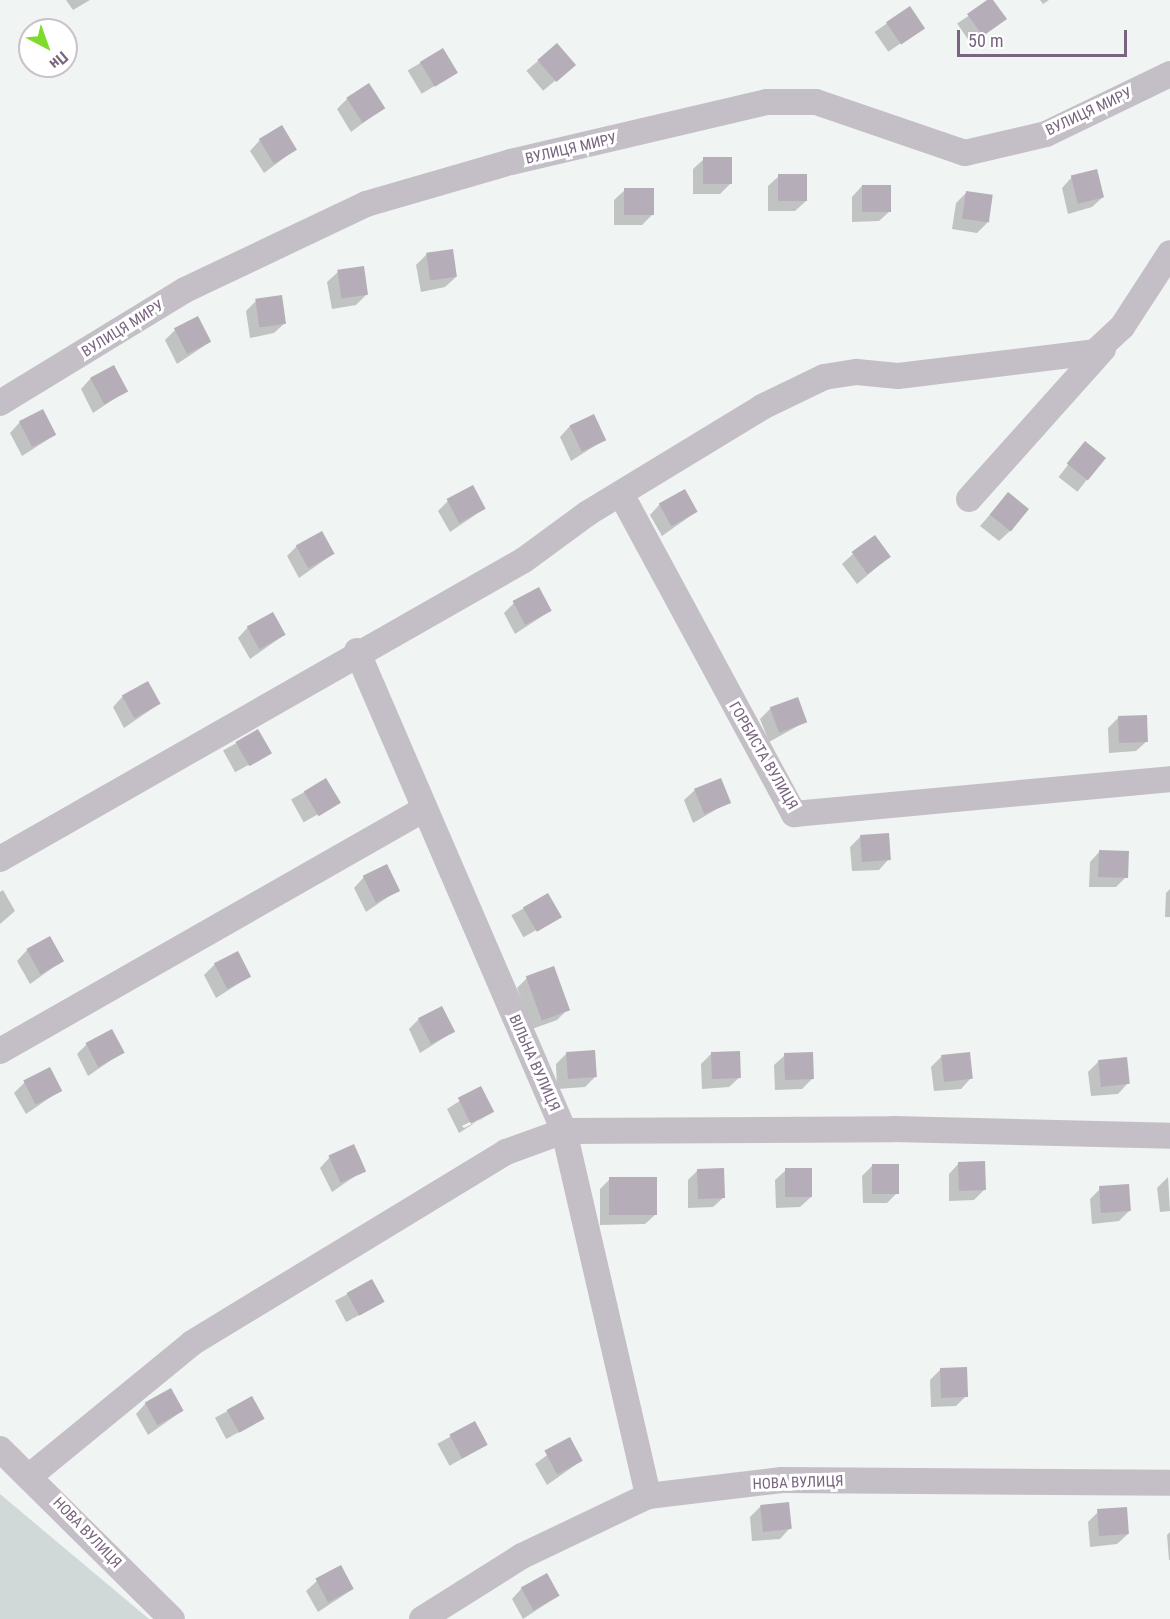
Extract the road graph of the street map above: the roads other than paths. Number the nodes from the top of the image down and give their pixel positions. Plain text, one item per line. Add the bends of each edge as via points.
1 (1170, 74) edge
2 (1170, 253) edge
3 (1109, 342) junction
4 (0, 403) edge
5 (621, 494) junction
6 (969, 499) dead end
7 (357, 651) junction
8 (1170, 780) edge
9 (422, 810) junction
10 (0, 859) edge
11 (0, 1051) edge
12 (564, 1131) junction
13 (1170, 1136) edge
14 (0, 1449) edge
15 (31, 1475) junction
16 (1170, 1483) edge
17 (648, 1497) junction
18 (172, 1619) edge
19 (422, 1619) edge

1 - 4 street, ВУЛИЦЯ МИРУ via 1046,134 965,153 816,102 766,102 511,162 355,209 184,290
2 - 3 street
3 - 5 street via 1072,358 824,378 762,407
3 - 6 street
5 - 7 street via 524,560
5 - 8 street, ГОРБИСТА ВУЛИЦЯ via 794,814
7 - 9 street, ВІЛЬНА ВУЛИЦЯ
7 - 10 street
9 - 11 street
9 - 12 street, ВІЛЬНА ВУЛИЦЯ
12 - 13 street via 893,1129
12 - 15 street via 506,1152 192,1343
12 - 17 street, ВІЛЬНА ВУЛИЦЯ
14 - 15 street, НОВА ВУЛИЦЯ
15 - 18 street, НОВА ВУЛИЦЯ
16 - 17 street, НОВА ВУЛИЦЯ via 782,1480
17 - 19 street, НОВА ВУЛИЦЯ via 522,1556

